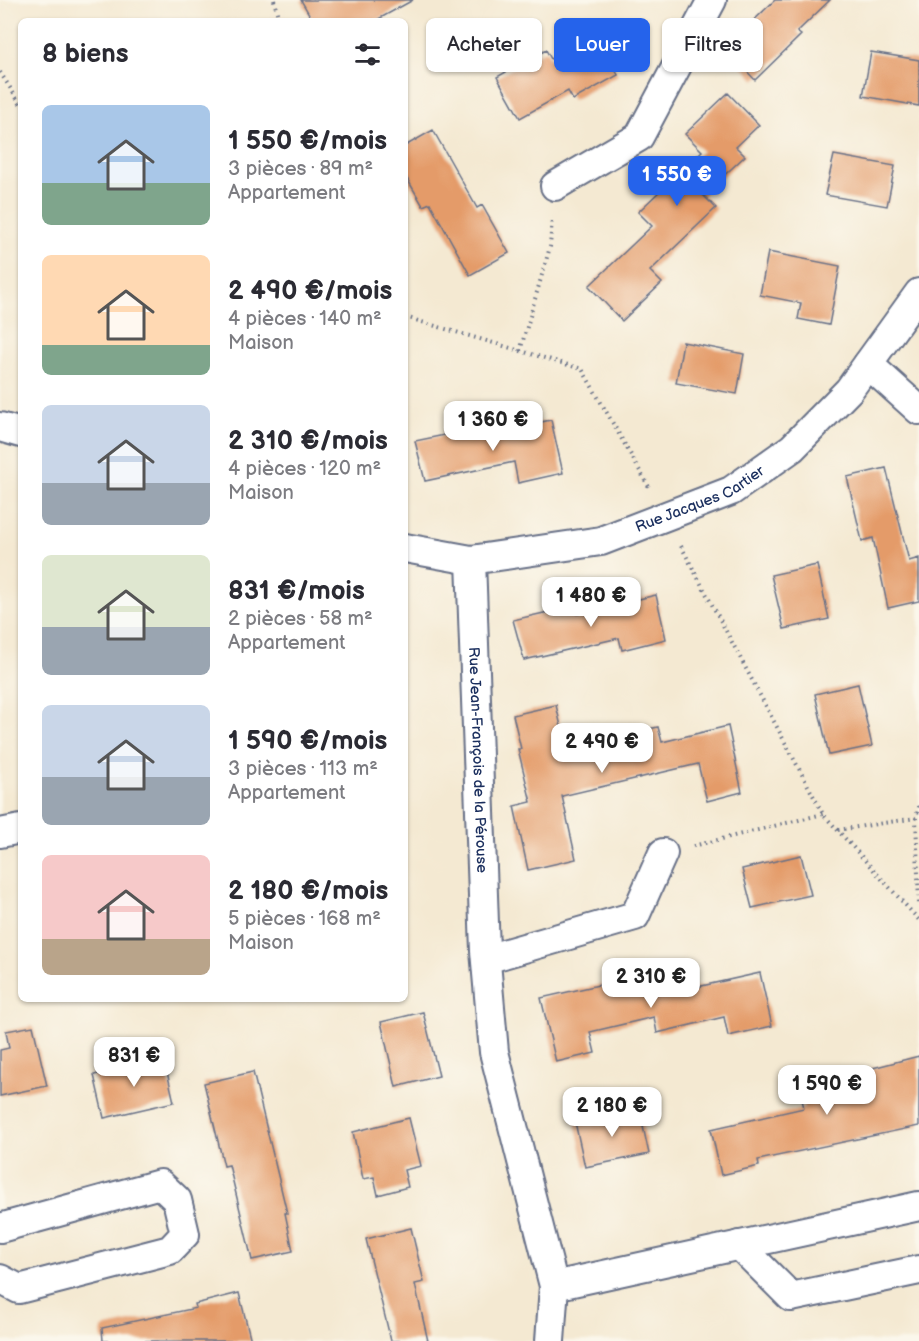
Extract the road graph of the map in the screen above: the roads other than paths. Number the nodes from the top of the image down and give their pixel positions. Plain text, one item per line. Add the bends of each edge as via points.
1 (712, 0) edge
2 (555, 186) road end
3 (919, 293) edge
4 (868, 364) junction
5 (919, 410) edge
6 (0, 427) edge
7 (18, 433) edge
8 (408, 549) edge
9 (471, 560) junction
10 (18, 830) edge
11 (0, 833) edge
12 (663, 853) road end
13 (486, 959) junction
14 (919, 1206) edge
15 (0, 1228) edge
16 (739, 1245) junction
17 (919, 1270) edge
18 (0, 1279) edge
19 (554, 1286) junction
20 (550, 1341) edge

1 - 2 street via 639,137
3 - 4 street, Rue Jacques Cartier
4 - 5 street
4 - 9 street, Rue Jacques Cartier via 849,390 792,448 730,491 601,541
6 - 7 street
8 - 9 street, Rue Jacques Cartier
9 - 13 street, Rue Jean-François de la Pérouse
10 - 11 street
12 - 13 street via 635,916
13 - 19 street, Rue Jean-François de la Pérouse via 494,1052
14 - 16 street
15 - 18 street via 160,1184 177,1200 185,1234 170,1250 19,1289
16 - 17 street via 791,1298
16 - 19 street
19 - 20 street, Rue Jean-François de la Pérouse

